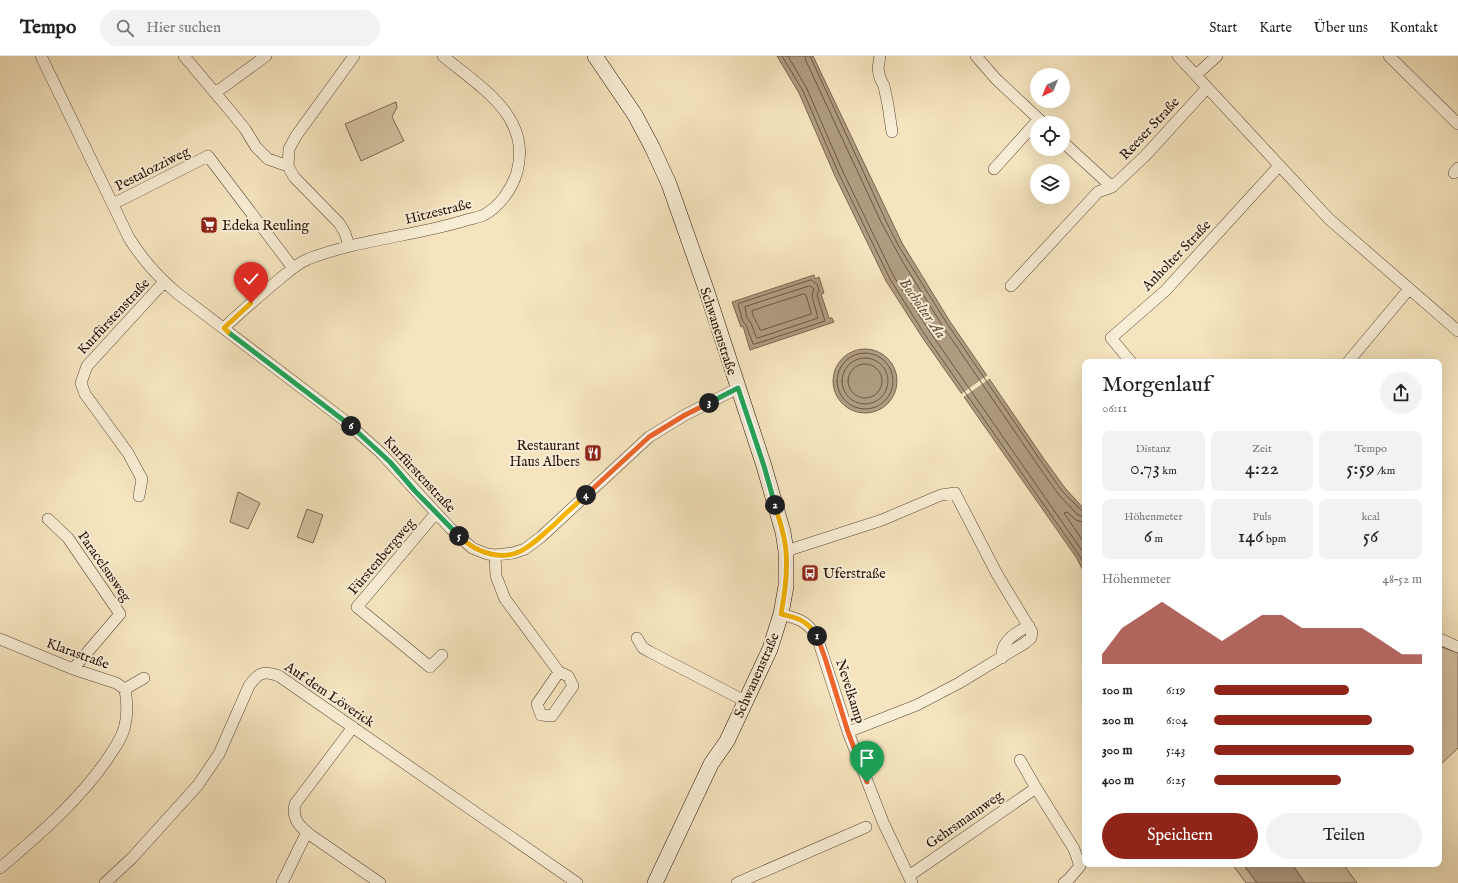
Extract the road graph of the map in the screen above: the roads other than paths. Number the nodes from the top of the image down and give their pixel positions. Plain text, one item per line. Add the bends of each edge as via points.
1 (41, 56) edge
2 (184, 56) edge
3 (266, 56) edge
4 (354, 56) edge
5 (443, 56) edge
6 (594, 56) edge
7 (880, 56) edge
8 (976, 56) edge
9 (1178, 56) edge
10 (1217, 56) edge
11 (1388, 56) edge
12 (1196, 75) junction
13 (1207, 88) junction
14 (215, 92) junction
15 (1036, 116) edge
16 (1458, 124) edge
17 (892, 132) dead end
18 (1030, 132) edge
19 (1070, 149) edge
20 (288, 166) junction
21 (1279, 166) junction
22 (994, 169) dead end
23 (1112, 188) junction
24 (113, 204) junction
25 (349, 246) junction
26 (293, 268) junction
27 (164, 282) junction
28 (1012, 286) dead end
29 (1409, 289) junction
30 (224, 328) junction
31 (1458, 331) edge
32 (1128, 359) edge
33 (1351, 359) edge
34 (738, 388) junction
35 (139, 496) dead end
36 (436, 513) junction
37 (48, 519) dead end
38 (786, 552) junction
39 (495, 555) junction
40 (781, 614) junction
41 (637, 638) dead end
42 (0, 639) edge
43 (1442, 640) edge
44 (1458, 647) edge
45 (442, 655) dead end
46 (73, 669) junction
47 (559, 672) dead end
48 (144, 678) dead end
49 (125, 689) junction
50 (745, 701) junction
51 (353, 727) junction
52 (848, 732) junction
53 (1020, 760) dead end
54 (1036, 788) junction
55 (866, 827) dead end
56 (307, 832) junction
57 (0, 868) edge
58 (911, 879) edge
59 (379, 882) edge
60 (105, 883) edge
61 (282, 883) edge
62 (577, 883) edge
63 (655, 883) edge
64 (737, 883) edge
65 (1064, 883) edge

1 - 24 street, Kurfürstenstraße
2 - 14 street
3 - 14 street
4 - 20 street via 296,136 289,149
5 - 25 street, Hitzestraße via 498,102 512,120 520,142 519,163 509,192 484,215 441,227
6 - 34 street, Schwanenstraße via 635,115 669,184
7 - 17 street via 878,69 884,86
8 - 15 street via 996,79
9 - 12 street
10 - 12 street
11 - 16 street
12 - 13 street
13 - 21 street
13 - 23 street, Reeser Straße
14 - 20 street via 256,147 268,159
18 - 22 street
19 - 23 street
20 - 25 street via 294,176 339,223
21 - 29 street via 1329,219
21 - 32 street, Anholter Straße via 1165,291 1111,338
23 - 28 street, Reeser Straße via 1098,192
24 - 26 street, Pestalozziweg via 208,156
24 - 27 street, Kurfürstenstraße via 138,253
25 - 26 street, Hitzestraße via 307,260
26 - 30 street, Hitzestraße
27 - 30 street, Kurfürstenstraße
27 - 35 street, Kurfürstenstraße via 87,366 82,383 85,394 128,453 142,479
29 - 31 street
29 - 33 street
30 - 36 street, Kurfürstenstraße via 344,420 390,462
34 - 38 street, Schwanenstraße via 764,466 783,532
34 - 39 street, Kurfürstenstraße via 649,437 525,549 513,554
36 - 39 street, Kurfürstenstraße via 472,548
36 - 45 street, Fürstenbergweg via 357,607 430,667
37 - 46 street, Paracelsusweg via 68,538 120,614
38 - 40 street, Schwanenstraße via 786,586
38 - 52 street via 882,520 941,495 955,493 997,574 1032,632 1031,638 959,683 918,705
39 - 47 street via 496,576 505,599
40 - 50 street, Schwanenstraße via 770,649
40 - 52 street, Nevelkamp via 805,622 818,637
41 - 50 street via 643,648
42 - 46 street, Klarastraße
43 - 44 street
46 - 49 street, Klarastraße via 116,683
48 - 49 street
49 - 57 street via 125,726 118,744 83,790 34,840
50 - 63 street, Schwanenstraße via 727,741 711,764
51 - 56 street via 295,804 293,813
51 - 60 street, Auf dem Löverick via 279,676 271,673 259,674 249,686 219,754 198,785 132,858
51 - 62 street, Auf dem Löverick
52 - 58 street, Nevelkamp via 883,822
53 - 54 street
54 - 58 street, Gehrsmannweg
54 - 65 street via 1074,849 1080,866
55 - 64 street
56 - 59 street
56 - 61 street

